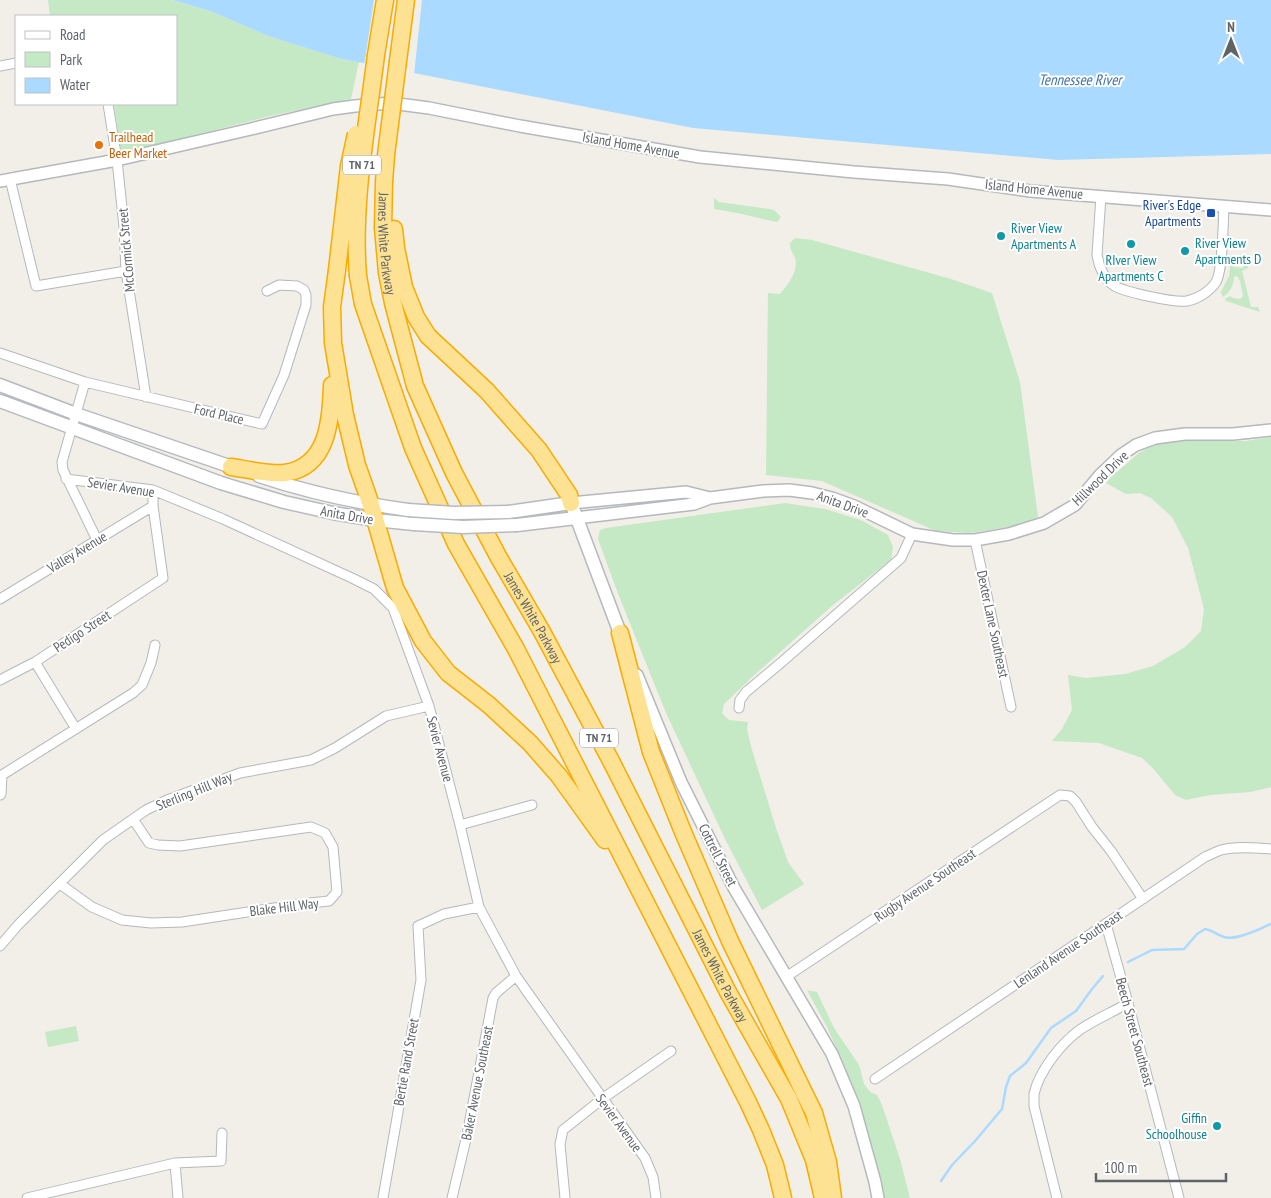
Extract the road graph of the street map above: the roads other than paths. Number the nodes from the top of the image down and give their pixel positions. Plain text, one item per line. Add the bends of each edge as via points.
1 (385, 0) edge
2 (406, 0) edge
3 (376, 55) junction
4 (15, 63) edge
5 (0, 66) edge
6 (108, 105) edge
7 (117, 160) junction
8 (5, 180) edge
9 (1101, 196) junction
10 (1224, 206) junction
11 (1271, 210) edge
12 (126, 271) junction
13 (394, 272) junction
14 (267, 291) dead end
15 (333, 343) junction
16 (0, 353) edge
17 (85, 382) junction
18 (0, 385) edge
19 (146, 397) junction
20 (0, 401) edge
21 (76, 414) junction
22 (72, 428) junction
23 (1271, 430) edge
24 (231, 467) junction
25 (66, 479) junction
26 (153, 490) junction
27 (153, 506) junction
28 (574, 510) junction
29 (373, 513) junction
30 (912, 534) junction
31 (97, 540) junction
32 (975, 540) junction
33 (0, 598) edge
34 (620, 633) junction
35 (155, 645) dead end
36 (35, 662) junction
37 (0, 680) edge
38 (429, 706) junction
39 (739, 708) dead end
40 (1011, 708) dead end
41 (76, 729) junction
42 (1, 774) edge
43 (0, 795) edge
44 (532, 805) dead end
45 (133, 820) junction
46 (460, 825) junction
47 (1271, 849) edge
48 (60, 884) junction
49 (637, 885) junction
50 (1143, 899) junction
51 (479, 907) junction
52 (1106, 924) junction
53 (0, 946) edge
54 (516, 976) junction
55 (786, 977) junction
56 (1128, 1003) junction
57 (671, 1052) dead end
58 (875, 1079) dead end
59 (602, 1098) junction
60 (222, 1133) dead end
61 (175, 1163) junction
62 (27, 1198) edge
63 (178, 1198) edge
64 (383, 1198) edge
65 (452, 1198) edge
66 (565, 1198) edge
67 (656, 1198) edge
68 (783, 1198) edge
69 (824, 1198) edge
70 (833, 1198) edge
71 (878, 1198) edge
72 (1058, 1198) edge
73 (1179, 1198) edge

1 - 3 highway, James White Parkway / TN 71
2 - 13 highway, James White Parkway / TN 71, bridge via 384,182 393,207
3 - 15 highway, bridge via 349,166 332,307
3 - 49 highway, James White Parkway / TN 71, bridge via 359,185 358,276 363,304 413,448 456,544 516,649
4 - 5 street
6 - 7 street, McCormick Street
7 - 8 street, Island Home Avenue
7 - 9 street, Island Home Avenue via 333,109 391,103 700,157 942,178 1030,191
7 - 12 street, McCormick Street
8 - 12 street via 36,286
9 - 10 street, Island Home Avenue
9 - 10 street via 1097,255 1106,278 1121,289 1175,301 1196,298 1216,281
10 - 11 street, Island Home Avenue
12 - 19 street, McCormick Street
13 - 28 highway via 428,336 487,392 539,450 569,495
13 - 69 highway, James White Parkway / TN 71 via 398,322 415,386 454,473 611,761 728,992 789,1099 814,1160
14 - 19 street, Ford Place via 279,285 297,286 304,290 306,305 284,375 262,424
15 - 24 highway via 331,408 328,429 318,453 304,467 285,473
15 - 29 highway via 344,415
16 - 17 street, Ford Place
17 - 19 street, Ford Place
17 - 21 street, Sevier Avenue
18 - 21 main road, Anita Drive
20 - 22 main road, Anita Drive
21 - 22 street, Sevier Avenue
21 - 24 main road, Anita Drive
22 - 25 street, Sevier Avenue via 62,462
22 - 29 main road, Anita Drive via 220,483 284,502 333,513
23 - 32 street, Hillwood Drive via 1185,434 1136,444 1067,510 1044,523
24 - 29 main road, Anita Drive
25 - 26 street, Sevier Avenue
25 - 31 street, Sevier Avenue
26 - 27 street
26 - 38 street, Sevier Avenue via 374,589 393,608
27 - 31 street, Valley Avenue
27 - 36 street, Pedigo Street via 163,578
28 - 29 main road, Anita Drive, bridge
28 - 29 main road, Anita Drive, bridge via 517,525 463,526 414,524
28 - 30 street, Anita Drive via 686,492 710,498 789,490 832,498
28 - 34 main road, Cottrell Street
29 - 49 highway via 396,588 423,640 448,672 530,743 559,776
30 - 32 street, Hillwood Drive
30 - 39 street via 901,558 746,692
31 - 33 street, Valley Avenue
32 - 40 street, Dexter Lane Southeast
34 - 55 street, Cottrell Street via 682,782 734,888
34 - 70 highway via 651,752 730,941 814,1113 828,1162
35 - 41 street via 142,685
36 - 37 street, Pedigo Street
36 - 41 street
38 - 45 street, Sterling Hill Way via 386,716 311,760 240,773 167,800
38 - 46 street, Sevier Avenue
41 - 42 street
42 - 43 street
44 - 46 street
45 - 48 street, Sterling Hill Way via 103,840
45 - 48 street, Blake Hill Way via 149,843 165,846 311,827 325,833 333,847 337,892 329,901 182,922 151,923 122,920 92,907
46 - 51 street, Sevier Avenue
47 - 50 street, Lenland Avenue Southeast via 1220,850
48 - 53 street, Sterling Hill Way
49 - 68 highway, James White Parkway / TN 71 via 748,1102 775,1165
50 - 52 street, Lenland Avenue Southeast
50 - 55 street, Rugby Avenue Southeast via 1076,802 1070,796 1060,795
51 - 54 street, Sevier Avenue
51 - 64 street, Bertie Rand Street via 444,914 418,926 421,980
52 - 56 street, Beech Street Southeast
52 - 58 street, Lenland Avenue Southeast
54 - 59 street, Sevier Avenue
54 - 65 street, Baker Avenue Southeast via 493,998 468,1135
55 - 71 street, Cottrell Street via 832,1054 854,1106
56 - 72 street via 1069,1038 1039,1081 1034,1106
56 - 73 street, Beech Street Southeast
57 - 59 street
59 - 66 street via 563,1130 560,1144
59 - 67 street, Sevier Avenue via 645,1158
60 - 61 street via 221,1161
61 - 62 street
61 - 63 street

